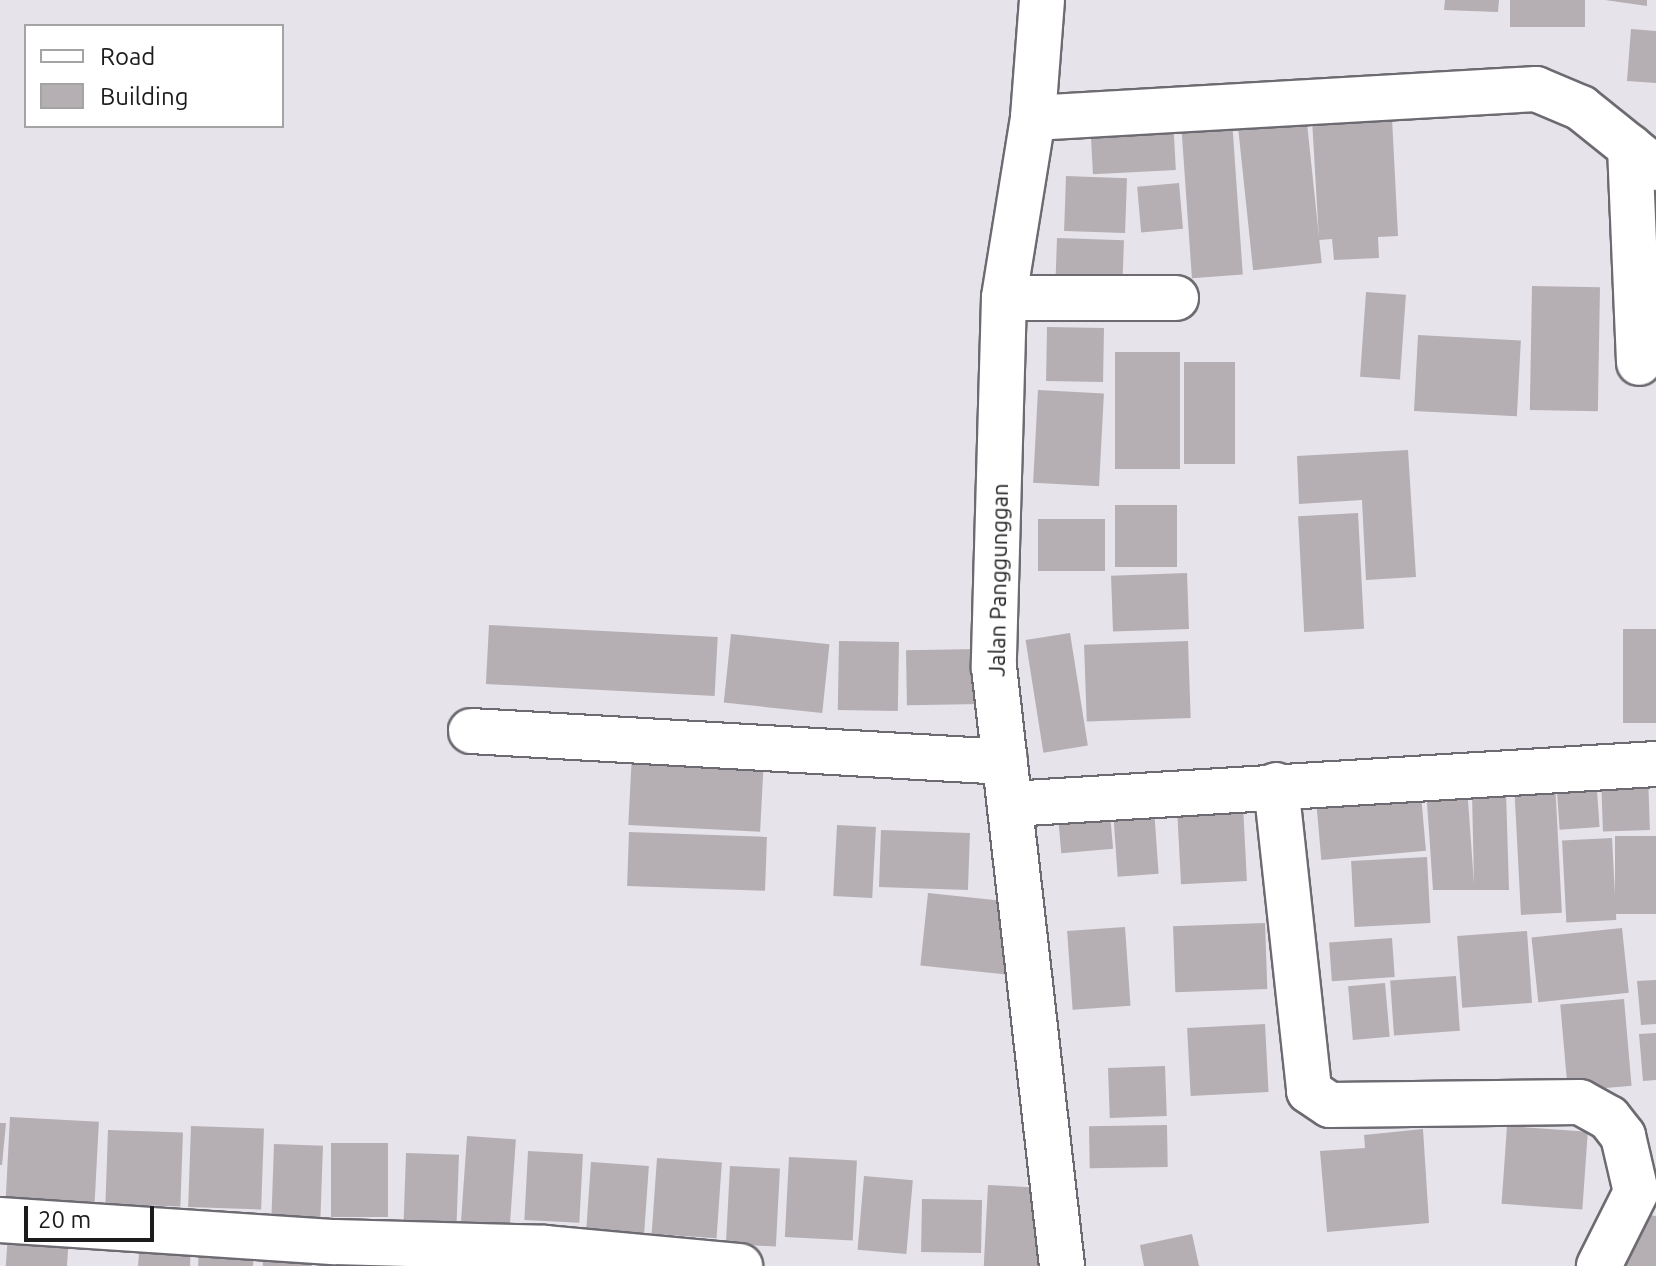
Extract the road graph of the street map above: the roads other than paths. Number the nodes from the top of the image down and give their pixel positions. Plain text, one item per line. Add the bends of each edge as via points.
1 (1042, 0) edge
2 (1033, 118) junction
3 (1643, 158) edge
4 (1004, 298) junction
5 (1176, 298) dead end
6 (1639, 363) dead end
7 (471, 731) dead end
8 (1656, 764) edge
9 (1008, 783) junction
10 (1276, 785) junction
11 (1646, 1194) edge
12 (0, 1220) edge
13 (740, 1266) edge
14 (1062, 1266) edge
15 (1599, 1266) edge

1 - 2 street, Jalan Panggunggan
2 - 3 street via 1516,87 1569,101
2 - 4 street, Jalan Panggunggan
3 - 6 street
4 - 5 street
4 - 9 street, Jalan Panggunggan via 994,667
7 - 9 street
8 - 10 street
9 - 10 street
9 - 14 street, Jalan Panggunggan
10 - 11 street via 1309,1091 1330,1105 1580,1102 1609,1118 1623,1136
11 - 15 street
12 - 13 street via 335,1242 545,1248

